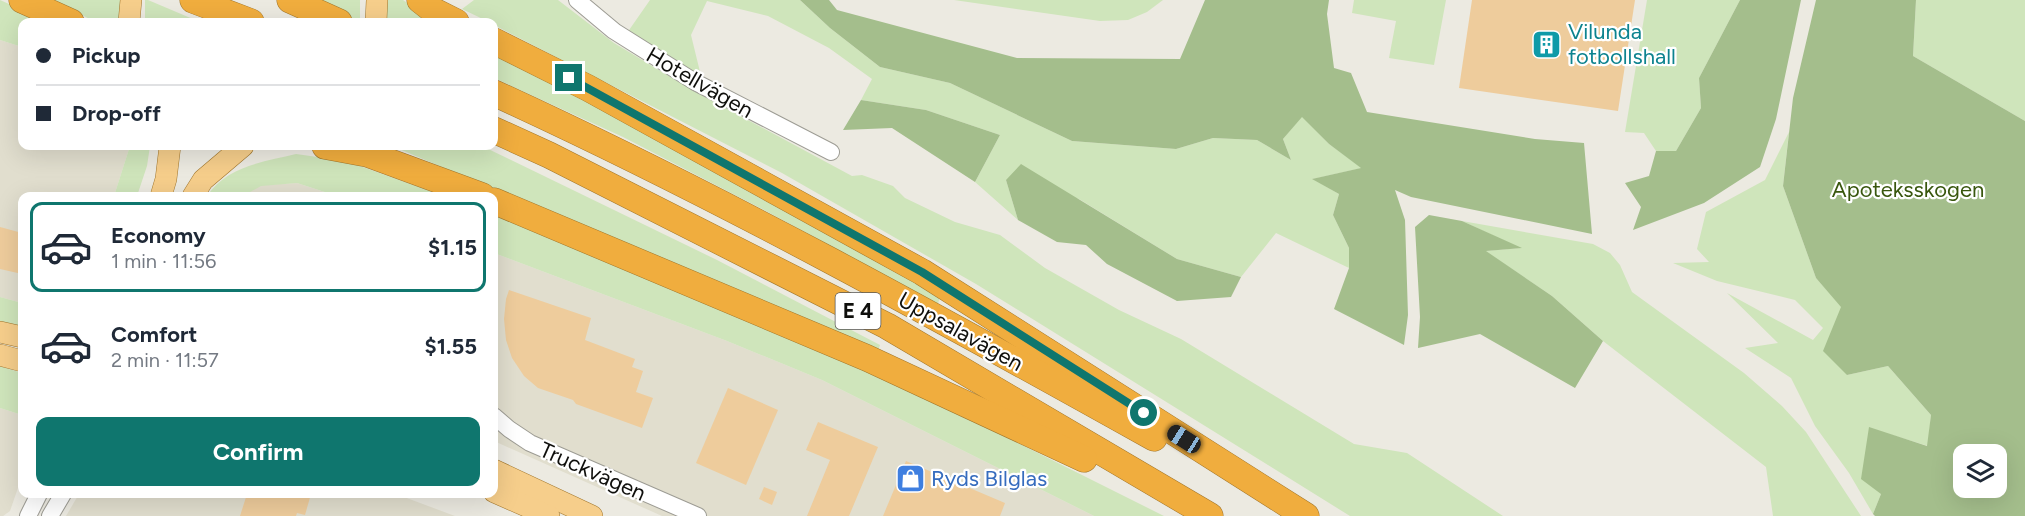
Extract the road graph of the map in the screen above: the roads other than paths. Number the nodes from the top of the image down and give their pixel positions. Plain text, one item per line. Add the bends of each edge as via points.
1 (22, 0) edge
2 (193, 0) edge
3 (290, 0) edge
4 (420, 0) edge
5 (577, 0) edge
6 (62, 18) edge
7 (240, 18) edge
8 (330, 18) edge
9 (448, 18) edge
10 (498, 43) edge
11 (498, 95) edge
12 (498, 132) edge
13 (170, 150) edge
14 (238, 150) edge
15 (346, 150) edge
16 (831, 152) dead end
17 (162, 192) edge
18 (196, 192) edge
19 (471, 192) edge
20 (498, 203) edge
21 (0, 332) edge
22 (18, 336) edge
23 (0, 355) edge
24 (18, 360) edge
25 (498, 419) edge
26 (498, 472) edge
27 (498, 494) edge
28 (37, 498) edge
29 (61, 498) edge
30 (28, 516) edge
31 (50, 516) edge
32 (549, 516) edge
33 (592, 516) edge
34 (698, 516) edge
35 (1194, 516) edge
36 (1210, 516) edge
37 (1293, 516) edge
38 (1305, 516) edge

1 - 6 highway
2 - 7 highway
3 - 8 highway
4 - 9 highway
5 - 16 street, Hotellvägen via 614,31 695,82
10 - 38 highway via 588,88 922,272
11 - 37 highway, Uppsalavägen / E 4 via 903,298
12 - 36 highway, Uppsalavägen / E 4 via 887,326
13 - 17 main road
14 - 18 main road via 203,180
15 - 19 highway via 368,154
20 - 35 highway via 867,358 1111,471
21 - 22 main road
23 - 24 main road
25 - 34 street, Truckvägen via 530,443
26 - 33 main road
27 - 32 main road
28 - 30 street
29 - 31 street

